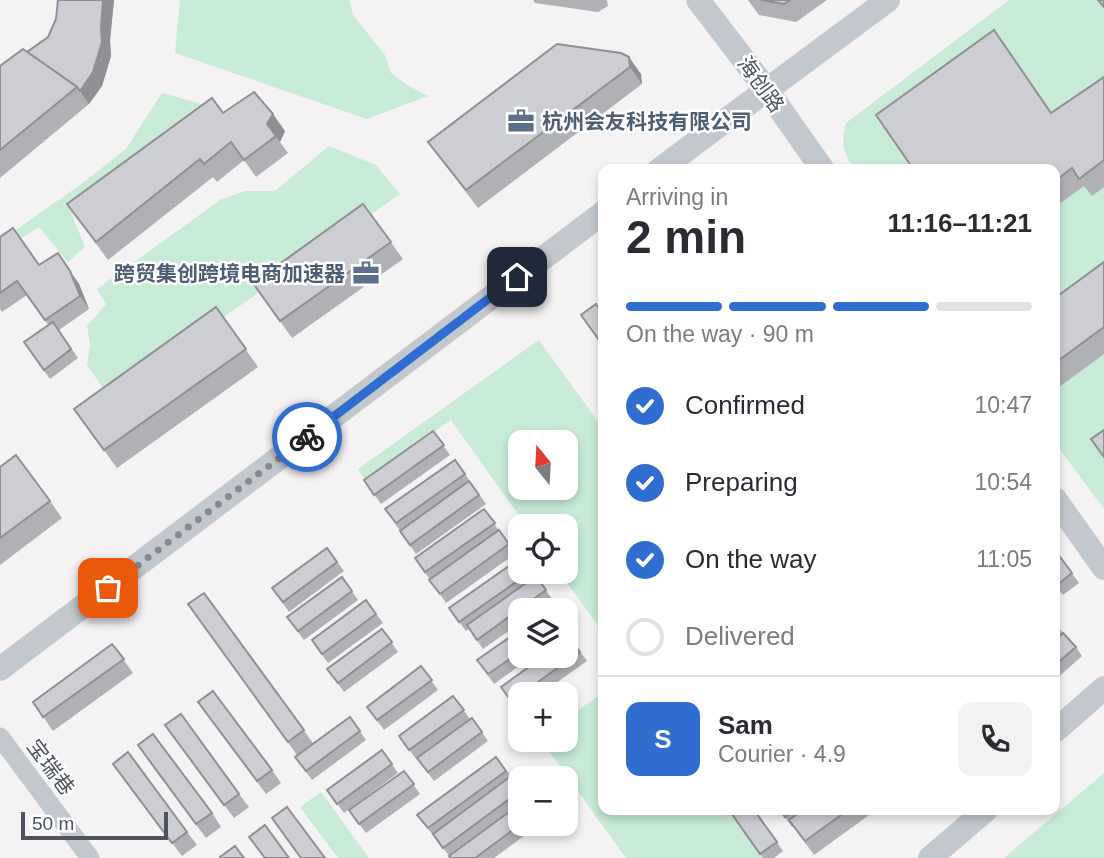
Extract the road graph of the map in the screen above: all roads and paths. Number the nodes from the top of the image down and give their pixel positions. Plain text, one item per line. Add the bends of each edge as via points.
1 (698, 0) edge
2 (888, 0) edge
3 (766, 89) junction
4 (667, 164) edge
5 (819, 164) edge
6 (598, 217) edge
7 (1060, 506) edge
8 (1104, 568) edge
9 (0, 670) edge
10 (1104, 688) edge
11 (1104, 708) edge
12 (1060, 727) edge
13 (0, 737) edge
14 (1060, 746) edge
15 (960, 815) edge
16 (980, 815) edge
17 (90, 858) edge
18 (912, 858) edge
19 (930, 858) edge

1 - 3 street, 海创路
2 - 3 street
3 - 4 street
3 - 5 street, 海创路
6 - 9 street
7 - 8 street
10 - 12 street
11 - 14 street
13 - 17 street, 宝瑞巷
15 - 18 street
16 - 19 street

